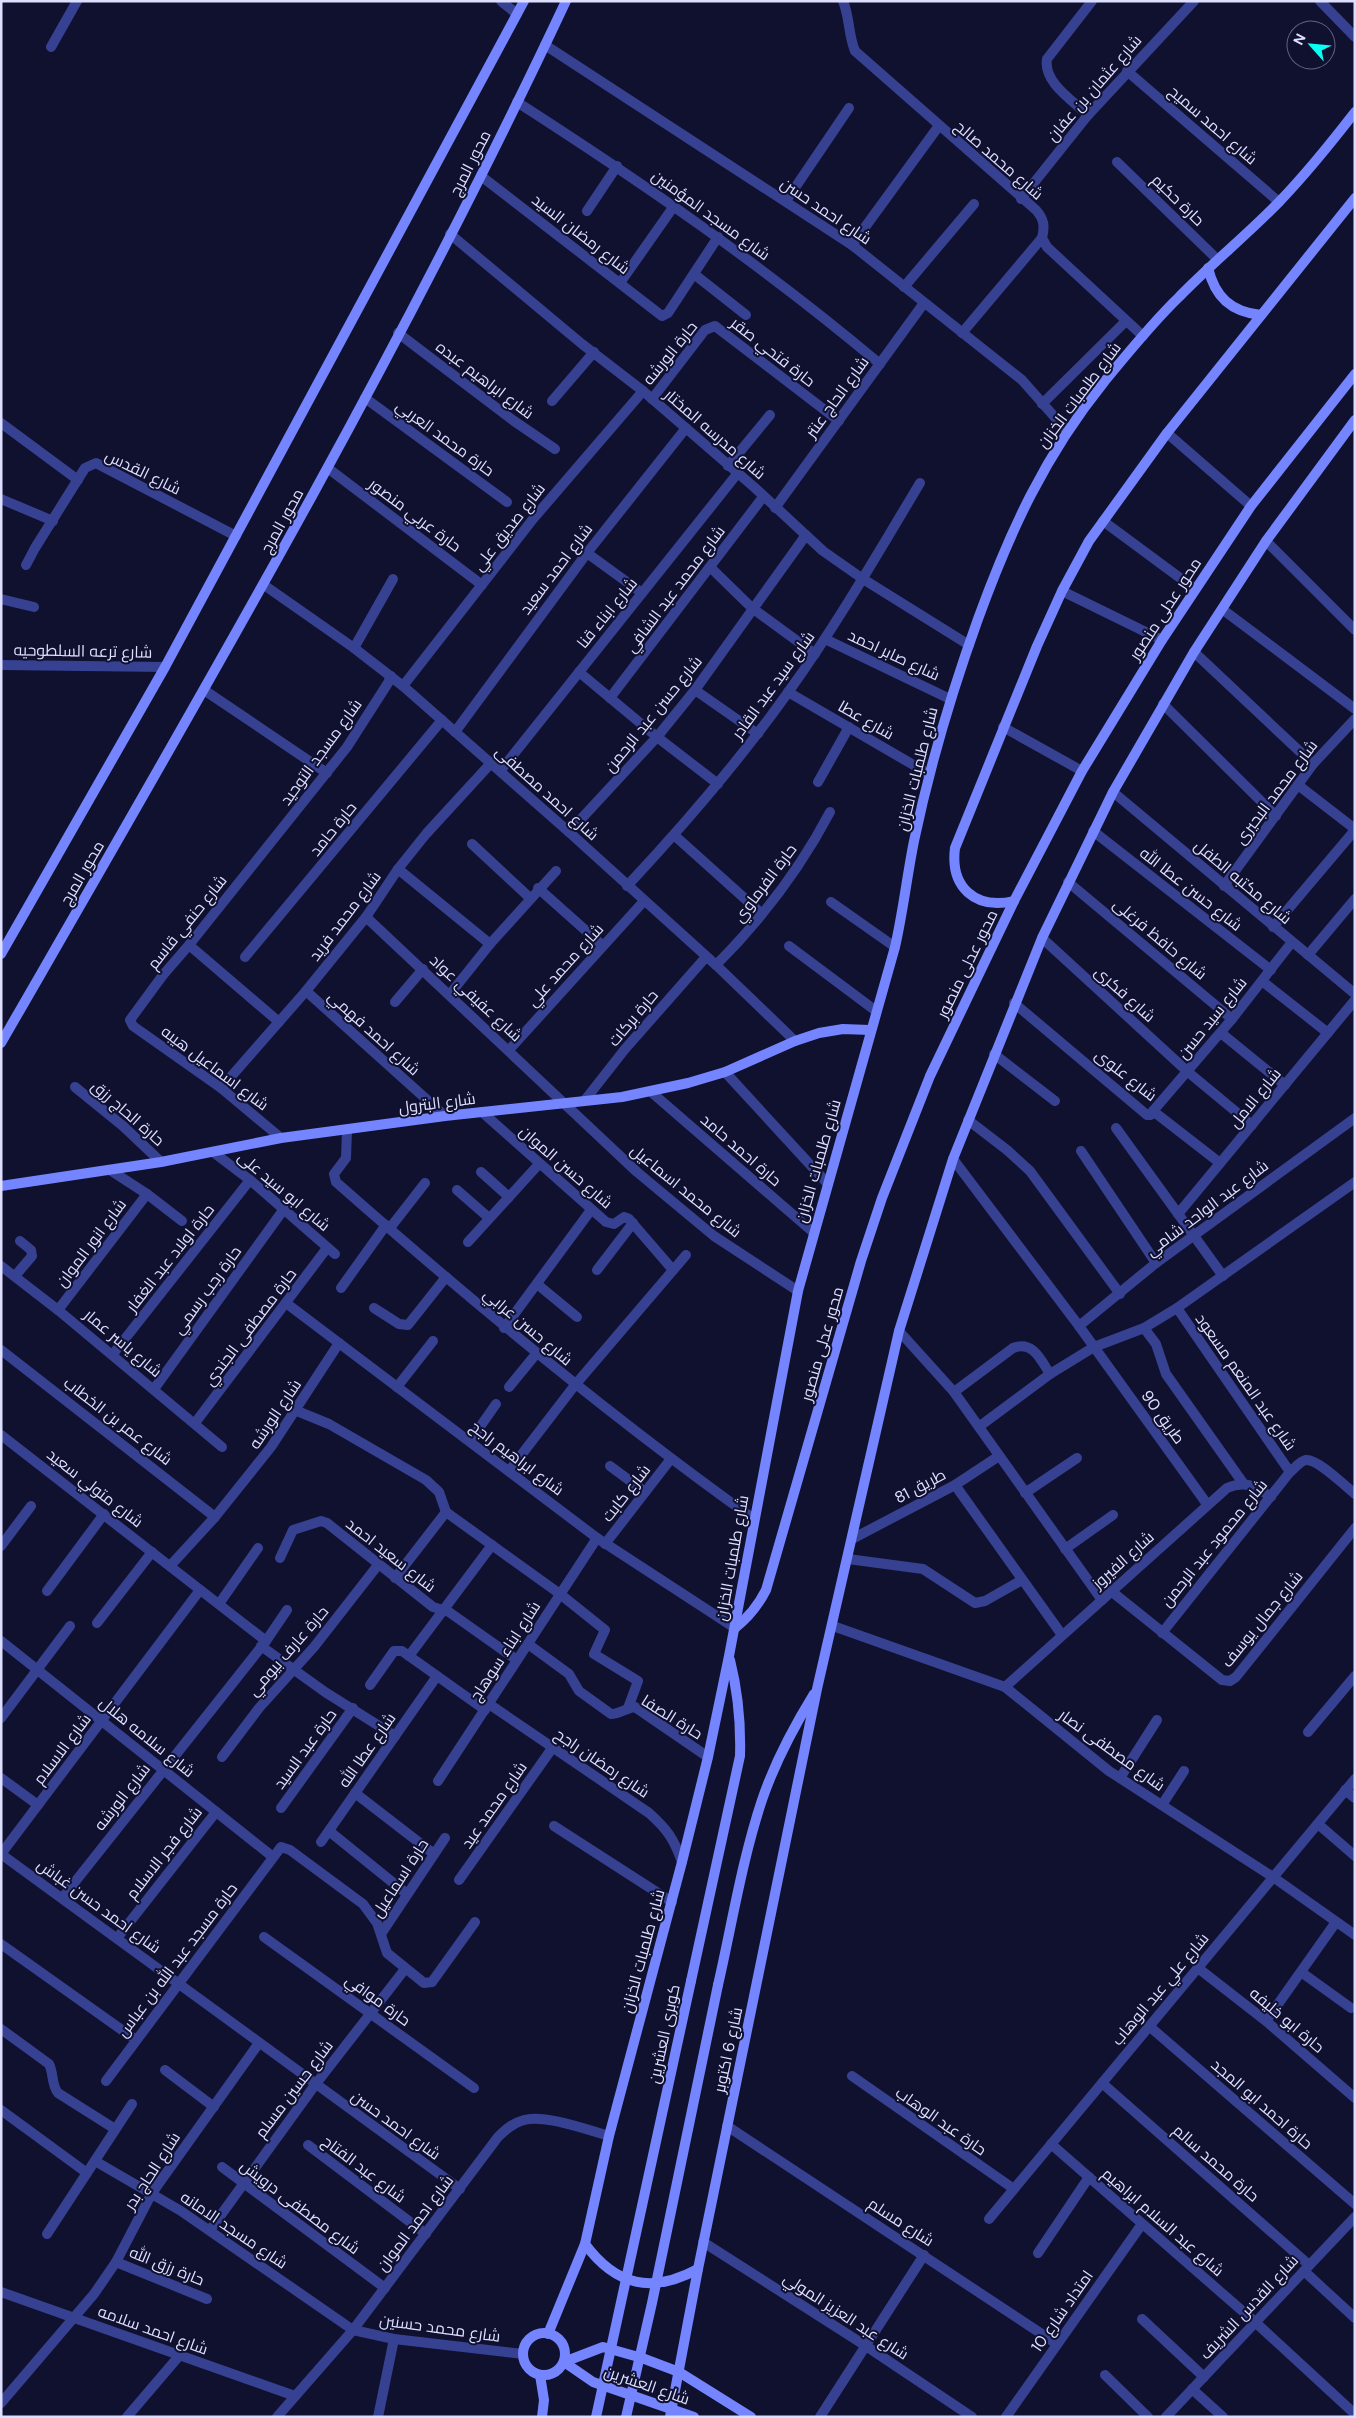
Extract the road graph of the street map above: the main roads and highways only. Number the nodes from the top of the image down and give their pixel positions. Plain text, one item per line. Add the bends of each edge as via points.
1 (524, 1) edge
2 (566, 1) edge
3 (1355, 112) edge
4 (1355, 198) edge
5 (1208, 268) junction
6 (1261, 315) junction
7 (1355, 374) edge
8 (1355, 420) edge
9 (1014, 901) junction
10 (1, 954) edge
11 (870, 1030) junction
12 (1, 1043) edge
13 (1, 1186) edge
14 (735, 1628) junction
15 (729, 1656) junction
16 (817, 1689) junction
17 (585, 2244) junction
18 (698, 2269) junction
19 (548, 2334) junction
20 (564, 2362) junction
21 (680, 2372) junction
22 (540, 2375) junction
23 (671, 2412) edge
24 (542, 2417) edge
25 (596, 2417) edge
26 (626, 2417) edge
27 (694, 2417) edge
28 (751, 2417) edge

1 - 10 main road, محور المرج via 165,667
2 - 12 main road, محور المرج via 480,176 329,468
3 - 5 main road, شارع طلمبات الخزان via 1279,202
4 - 6 main road
5 - 6 main road via 1217,292 1225,302 1242,312
5 - 11 main road, شارع طلمبات الخزان via 1143,336 1067,431 1019,515 950,699 929,774 895,947
6 - 9 main road via 1167,433 1089,542 1062,591 1003,727 954,848 953,862 959,882 973,897 986,903
7 - 9 main road, محور عدلى منصور via 1251,506 1195,589 1082,771
8 - 16 main road via 1266,541 1163,704 1093,831 1014,1003 953,1159 899,1331
9 - 14 main road, محور عدلى منصور via 930,1076 905,1136 862,1261 766,1590 748,1618
11 - 13 main road, شارع البترول via 819,1034 795,1041 725,1072 650,1092 281,1138 161,1162
11 - 14 main road, شارع طلمبات الخزان via 798,1291
14 - 15 main road, شارع طلمبات الخزان
15 - 17 main road, شارع طلمبات الخزان via 708,1757 609,2136
15 - 25 main road, كوبرى العشرين, bridge via 741,1722 740,1756
16 - 18 main road, شارع 6 اكتوبر
16 - 26 main road, bridge via 786,1742 753,1829
17 - 18 main road via 598,2262 635,2282 657,2284 678,2280
17 - 19 main road, شارع طلمبات الخزان
18 - 21 main road, شارع 6 اكتوبر
19 - 20 main road via 555,2336 564,2347
19 - 22 main road via 530,2339 523,2354 528,2368
20 - 21 main road, شارع العشرين via 603,2347
20 - 22 main road via 555,2373
20 - 23 main road, شارع العشرين via 593,2382
21 - 23 main road, شارع 6 اكتوبر
21 - 28 main road, شارع العشرين
22 - 24 main road via 544,2400
23 - 27 main road, شارع العشرين

